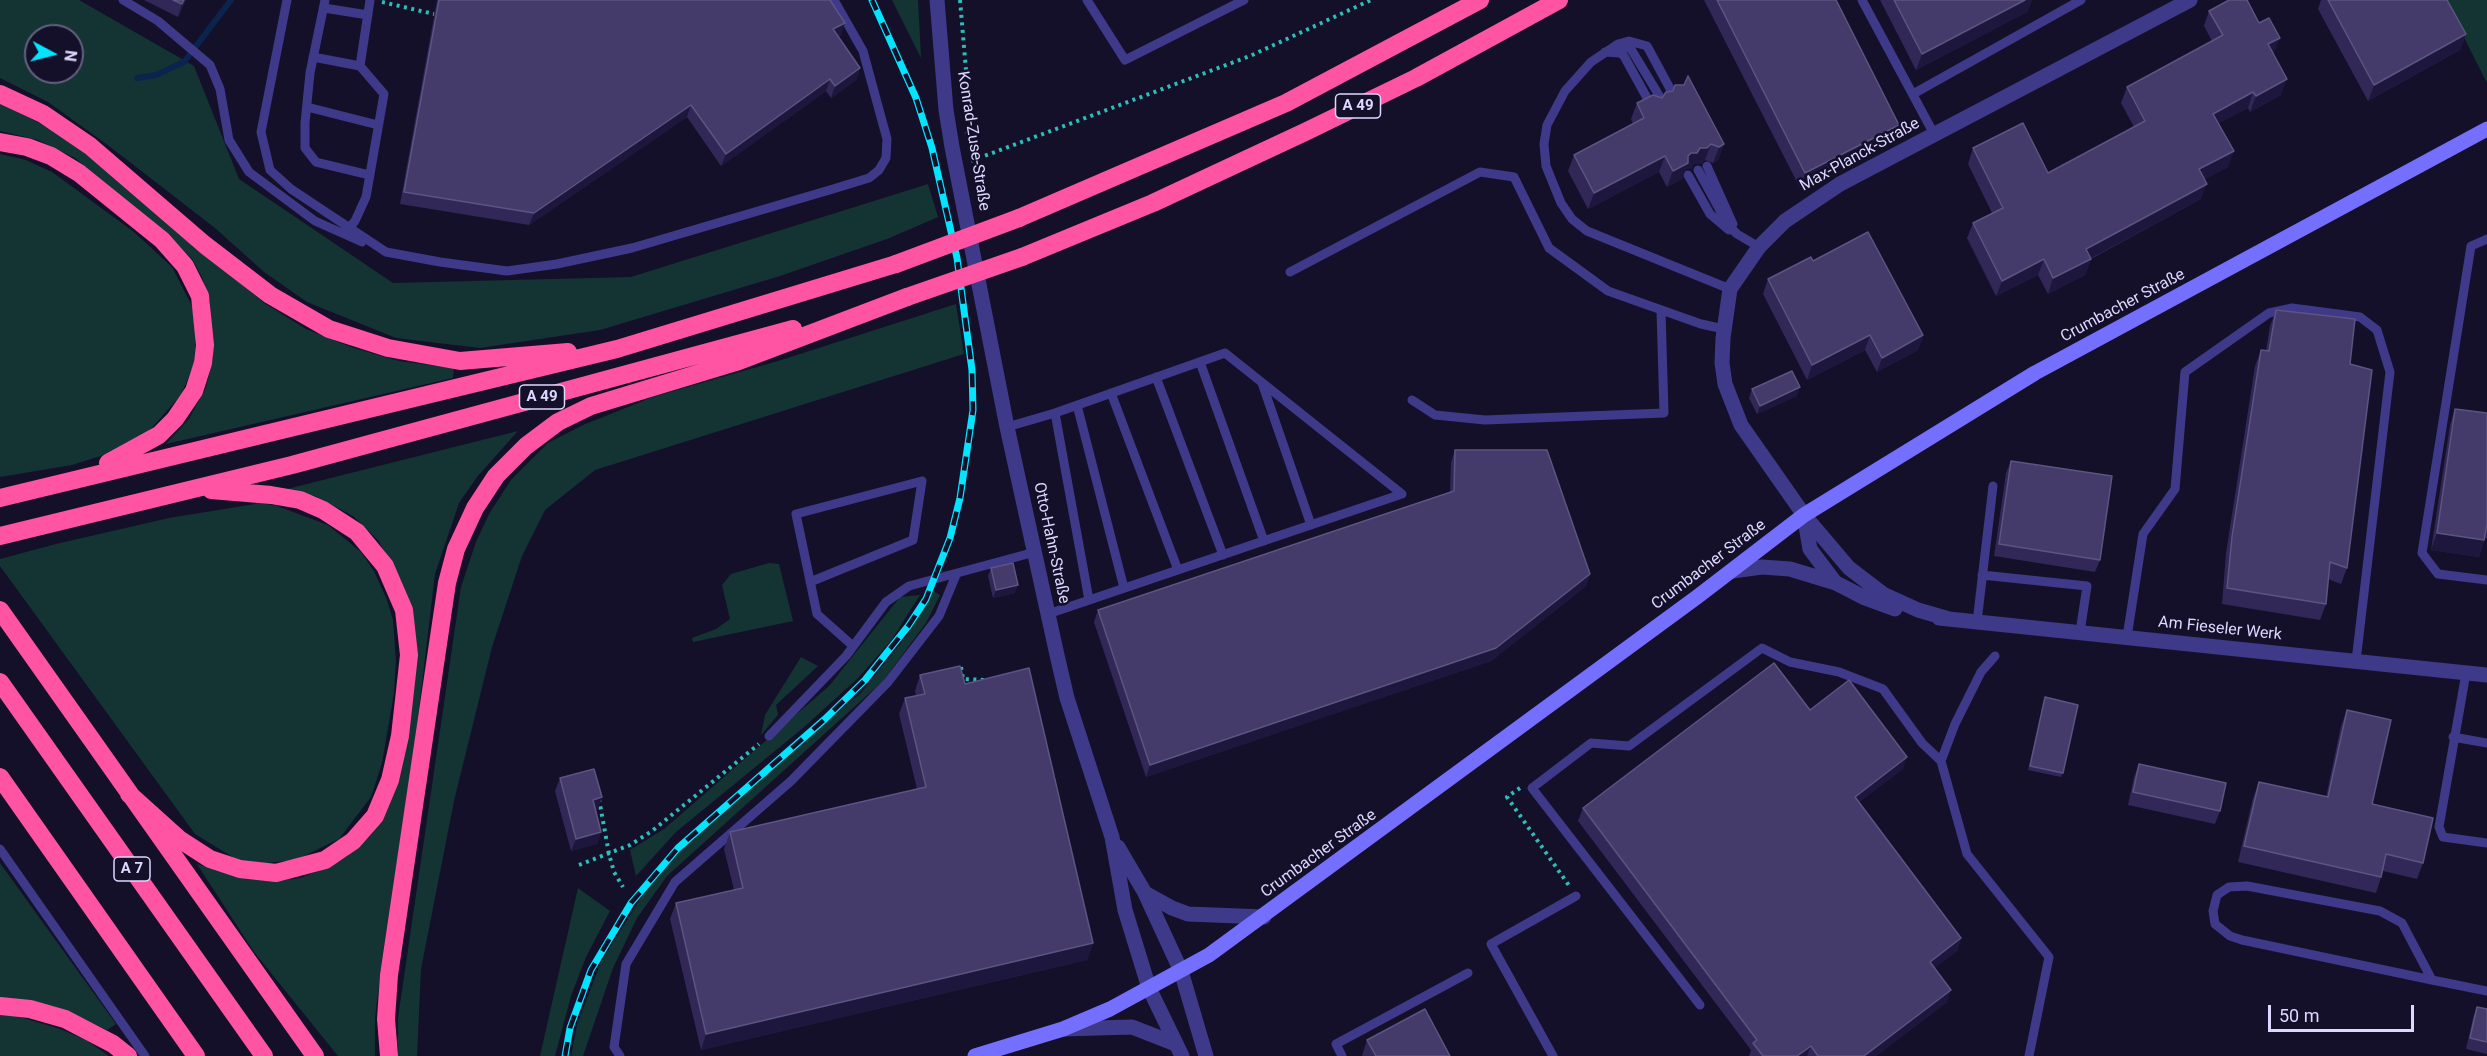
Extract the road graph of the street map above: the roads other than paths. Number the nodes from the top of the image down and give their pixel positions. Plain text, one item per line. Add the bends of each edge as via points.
1 (123, 0) edge
2 (287, 0) edge
3 (372, 0) edge
4 (834, 0) edge
5 (937, 0) edge
6 (1087, 0) edge
7 (1244, 0) edge
8 (1480, 0) edge
9 (1559, 0) edge
10 (1862, 0) edge
11 (2081, 0) edge
12 (2190, 0) edge
13 (324, 4) edge
14 (368, 15) junction
15 (1618, 44) junction
16 (1605, 52) junction
17 (313, 57) junction
18 (360, 66) junction
19 (0, 94) edge
20 (1912, 94) junction
21 (1674, 96) edge
22 (1663, 102) edge
23 (307, 107) junction
24 (1653, 108) edge
25 (378, 125) junction
26 (2487, 129) edge
27 (1934, 134) junction
28 (0, 142) edge
29 (1703, 168) edge
30 (370, 175) junction
31 (1688, 176) edge
32 (349, 228) junction
33 (1737, 234) junction
34 (2487, 239) edge
35 (1759, 247) junction
36 (386, 252) junction
37 (973, 252) joint
38 (1290, 272) dead end
39 (1730, 289) junction
40 (890, 303) junction
41 (1661, 310) junction
42 (1724, 329) junction
43 (617, 349) junction
44 (1200, 362) junction
45 (1156, 377) junction
46 (1262, 383) junction
47 (1111, 393) junction
48 (1412, 400) dead end
49 (1077, 405) junction
50 (1055, 413) junction
51 (1007, 427) junction
52 (82, 477) junction
53 (1993, 486) dead end
54 (195, 489) junction
55 (1, 498) edge
56 (1804, 515) junction
57 (1311, 525) junction
58 (0, 536) edge
59 (1264, 541) junction
60 (1035, 552) junction
61 (1223, 555) junction
62 (1178, 570) junction
63 (1732, 571) junction
64 (956, 575) junction
65 (1982, 575) junction
66 (2487, 580) edge
67 (810, 582) junction
68 (1836, 583) junction
69 (1124, 588) junction
70 (1089, 600) junction
71 (0, 610) edge
72 (1048, 614) junction
73 (1949, 619) junction
74 (1977, 622) junction
75 (2080, 632) junction
76 (2127, 637) junction
77 (853, 646) junction
78 (1995, 656) dead end
79 (2356, 661) junction
80 (2466, 673) junction
81 (2487, 675) edge
82 (0, 682) edge
83 (769, 736) road end
84 (2453, 737) junction
85 (2487, 743) edge
86 (1941, 761) junction
87 (0, 777) edge
88 (129, 794) junction
89 (1112, 837) junction
90 (2487, 843) edge
91 (0, 849) edge
92 (1145, 893) junction
93 (1576, 896) road end
94 (1264, 917) junction
95 (1181, 971) junction
96 (1468, 974) dead end
97 (2432, 980) junction
98 (1149, 988) junction
99 (2487, 991) edge
100 (1700, 1005) dead end
101 (0, 1006) edge
102 (1063, 1029) junction
103 (1178, 1050) edge
104 (128, 1056) edge
105 (145, 1056) edge
106 (196, 1056) edge
107 (264, 1056) edge
108 (315, 1056) edge
109 (389, 1056) edge
110 (620, 1056) edge
111 (975, 1056) edge
112 (1206, 1056) edge
113 (1342, 1056) edge
114 (1553, 1056) edge
115 (2029, 1056) edge

1 - 36 lane via 210,65 220,89 229,140 249,172 315,221
2 - 32 lane via 261,132 270,170
3 - 14 lane
4 - 36 lane via 863,51 887,139 886,158 869,178 632,249 557,264 507,271
5 - 37 street, Konrad-Zuse-Straße via 946,110
6 - 7 lane via 1125,60
8 - 43 highway, A 49, bridge via 1286,104 1019,218 896,264
9 - 40 highway, A 49, bridge via 1416,78 1152,203 1022,257
10 - 20 lane
11 - 20 lane
12 - 27 street, Max-Planck-Straße
13 - 14 lane
13 - 17 lane
14 - 18 lane
15 - 16 lane
15 - 21 lane via 1629,41 1647,46
15 - 22 lane via 1631,49
16 - 24 lane via 1624,56
16 - 39 lane via 1565,91 1547,125 1546,166 1561,203 1587,231
17 - 18 lane
17 - 23 lane
18 - 25 lane via 384,94
19 - 43 highway via 43,114 90,146 205,245 270,294 329,328 388,348 460,361
20 - 27 lane
23 - 25 lane
23 - 30 lane via 305,147 316,162
25 - 30 lane
26 - 56 main road, Crumbacher Straße via 2036,373
27 - 35 street, Max-Planck-Straße via 1809,203
28 - 52 highway via 51,156 79,173 162,240 185,266 200,296 205,328 203,363 185,406 159,435
29 - 33 lane
30 - 32 lane via 366,196
31 - 33 lane via 1710,214
32 - 36 lane
33 - 35 lane
34 - 66 lane via 2472,246 2422,553 2438,574
35 - 39 street, Max-Planck-Straße
37 - 51 street, Otto-Hahn-Straße
38 - 41 lane via 1480,172 1514,177 1549,248 1608,291
39 - 42 street, Max-Planck-Straße
40 - 54 highway, A 49
40 - 109 highway via 736,362 591,406 558,422 504,468 475,508 456,549 438,634 389,975
41 - 42 lane
41 - 48 lane via 1664,413 1485,420 1436,415
42 - 56 street, Max-Planck-Straße via 1722,363 1733,408
43 - 52 highway, A 49
44 - 45 lane
44 - 46 lane via 1225,353
44 - 59 lane
45 - 47 lane
45 - 61 lane
46 - 57 lane
46 - 57 lane via 1402,494
47 - 49 lane
47 - 62 lane
49 - 50 lane
49 - 69 lane
50 - 51 lane
50 - 70 lane
51 - 60 street, Otto-Hahn-Straße
52 - 55 highway, A 49
53 - 65 lane
54 - 58 highway, A 49
54 - 88 highway via 300,500 341,520 372,548 395,586 408,631 407,681 395,760 375,816 352,841 325,860 276,873 240,869 210,859 179,839
56 - 63 main road, Crumbacher Straße
56 - 68 street, Am Fieseler Werk via 1810,549
56 - 73 street, Am Fieseler Werk via 1850,568 1883,594
57 - 59 lane
59 - 61 lane
60 - 64 lane
60 - 72 street, Otto-Hahn-Straße
61 - 62 lane
62 - 69 lane
63 - 68 street, Am Fieseler Werk via 1782,568
63 - 94 main road, Crumbacher Straße
64 - 77 lane via 909,585 886,602
64 - 110 lane via 939,616 888,682 791,781 675,882 626,964 614,1047
65 - 74 lane
65 - 75 lane via 2087,586
67 - 67 lane via 796,514 922,480 913,540
67 - 77 lane via 817,614
68 - 73 street, Am Fieseler Werk via 1899,610
69 - 70 lane
70 - 72 lane
71 - 88 highway
72 - 89 street, Otto-Hahn-Straße via 1067,698
73 - 74 street, Am Fieseler Werk
74 - 75 street, Am Fieseler Werk
75 - 76 street, Am Fieseler Werk
76 - 79 street, Am Fieseler Werk
76 - 79 lane via 2143,534 2175,489 2185,372 2269,313 2292,308 2360,317 2377,330 2390,372
77 - 83 lane
78 - 86 lane via 1981,672
79 - 80 street, Am Fieseler Werk
80 - 81 street, Am Fieseler Werk
80 - 84 lane
82 - 107 highway, A 7
84 - 85 lane
84 - 90 lane via 2439,827 2443,837
86 - 100 lane via 1922,743 1883,689 1839,672 1790,662 1762,648 1629,746 1591,743 1532,788
86 - 115 lane via 1967,854 2049,957
87 - 106 highway
88 - 108 highway
89 - 92 street, Otto-Hahn-Straße
89 - 98 street, Otto-Hahn-Straße via 1125,910
91 - 105 lane
92 - 94 street via 1188,914
92 - 95 street, Otto-Hahn-Straße
93 - 114 lane via 1491,944
94 - 95 main road, Crumbacher Straße
95 - 98 main road, Crumbacher Straße
95 - 112 street, Otto-Hahn-Straße
96 - 113 lane via 1336,1044
97 - 97 lane via 2229,936 2216,924 2213,911 2217,895 2229,887 2247,886 2380,911 2402,923
97 - 99 lane
98 - 102 main road, Crumbacher Straße
98 - 103 street, Otto-Hahn-Straße
101 - 104 highway via 65,1019
102 - 103 street, Otto-Hahn-Straße via 1132,1027
102 - 111 main road, Crumbacher Straße

